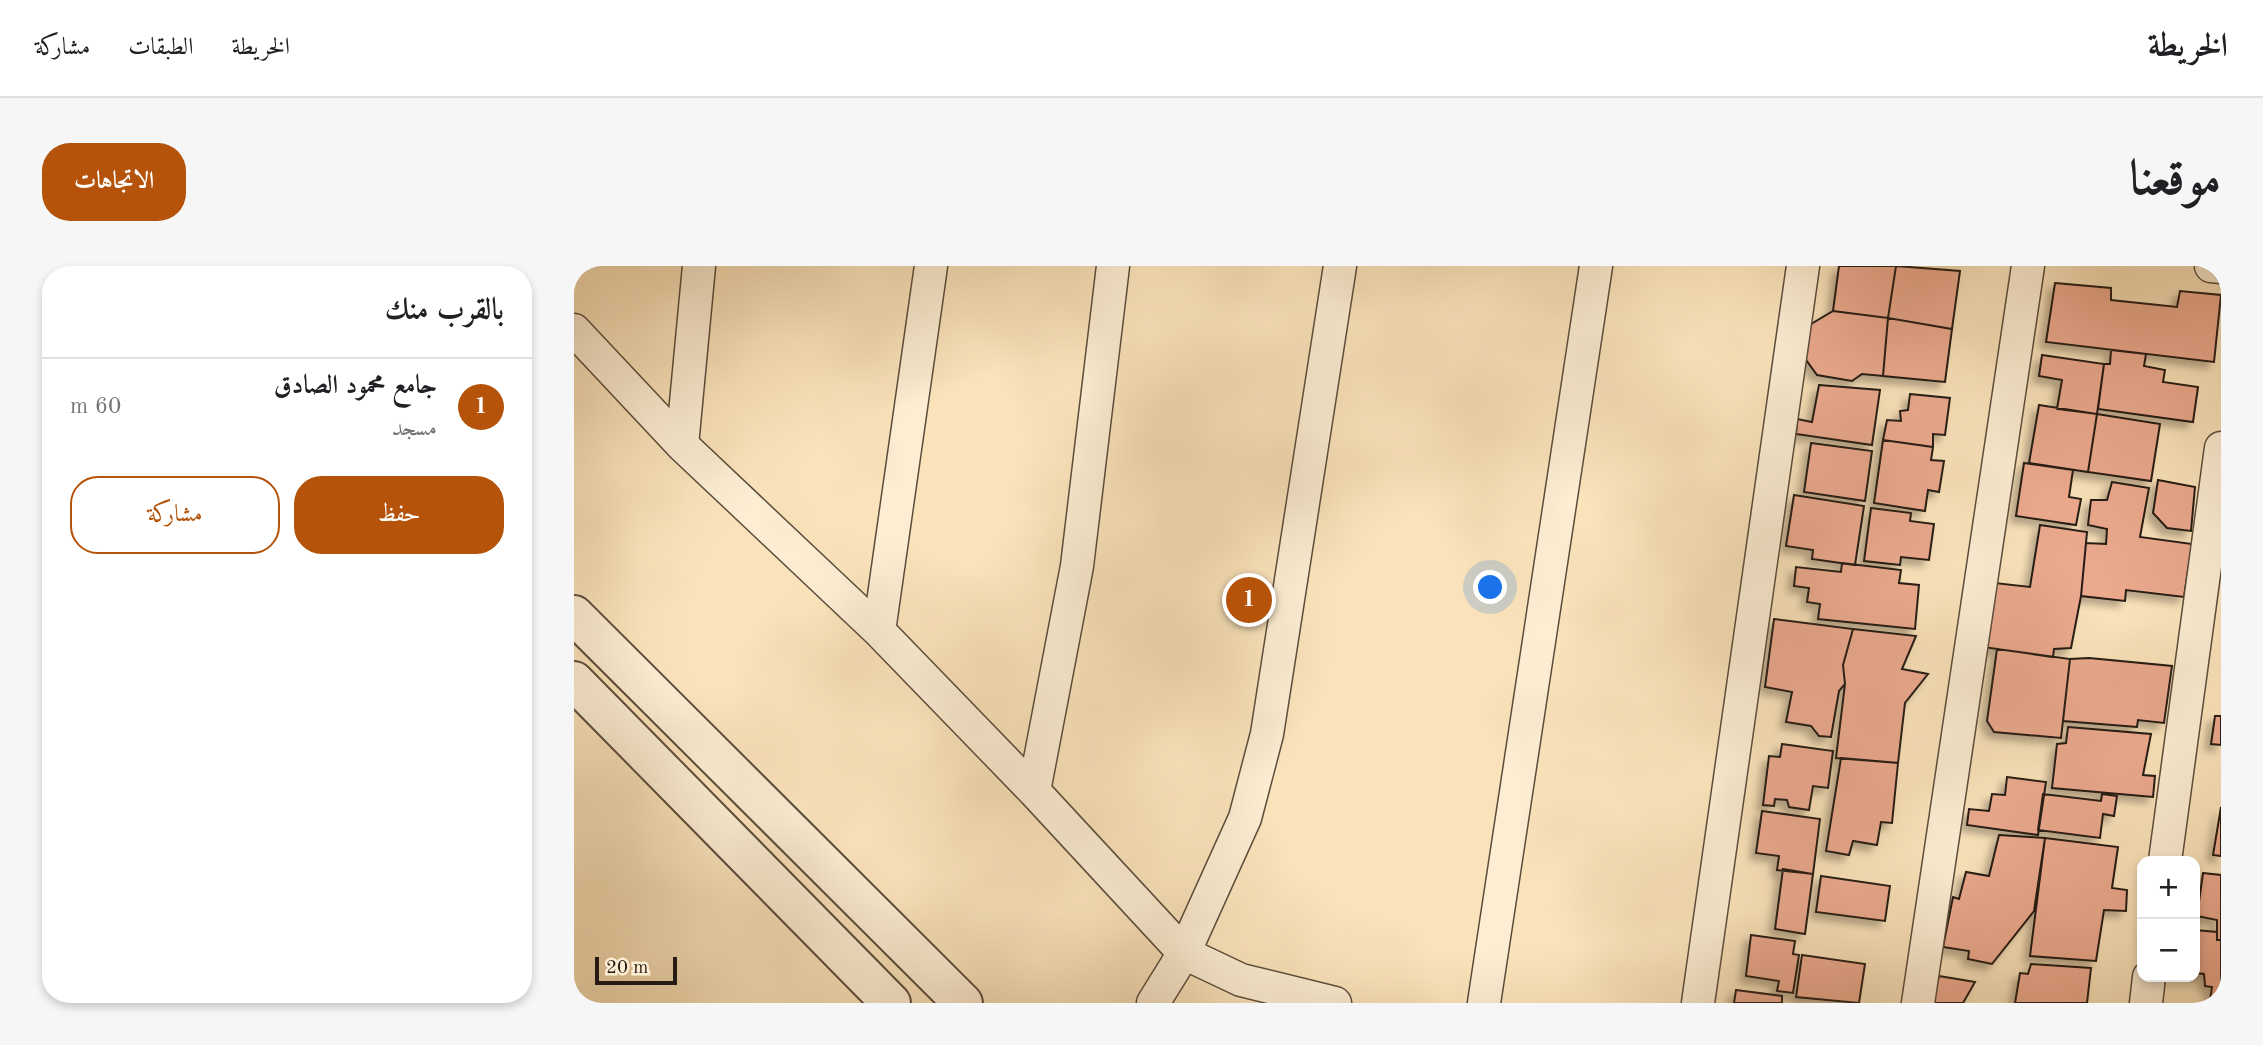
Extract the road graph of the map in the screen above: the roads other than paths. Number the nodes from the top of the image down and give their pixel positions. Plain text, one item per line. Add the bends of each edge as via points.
1 (699, 266) edge
2 (931, 266) edge
3 (1112, 266) edge
4 (1340, 266) edge
5 (1596, 266) edge
6 (1803, 266) edge
7 (2028, 266) edge
8 (2211, 266) edge
9 (2221, 267) edge
10 (574, 331) edge
11 (681, 444) junction
12 (2221, 448) edge
13 (2218, 491) edge
14 (574, 615) edge
15 (879, 631) junction
16 (620, 662) junction
17 (581, 688) edge
18 (1034, 790) junction
19 (2166, 856) edge
20 (1184, 953) junction
21 (2148, 982) edge
22 (891, 1003) edge
23 (963, 1003) edge
24 (1153, 1003) edge
25 (1335, 1003) edge
26 (1484, 1003) edge
27 (1698, 1003) edge
28 (1918, 1003) edge
29 (2146, 1003) edge

1 - 11 street
2 - 15 street
3 - 18 street via 1077,566
4 - 20 street via 1267,734 1245,818
5 - 26 street
6 - 27 street
7 - 28 street
8 - 9 street
10 - 11 street
11 - 15 street
12 - 13 street
13 - 19 street
14 - 16 street
15 - 18 street
16 - 17 street
16 - 23 street
17 - 22 street
18 - 20 street
20 - 24 street
20 - 25 street via 1241,980
21 - 29 street

